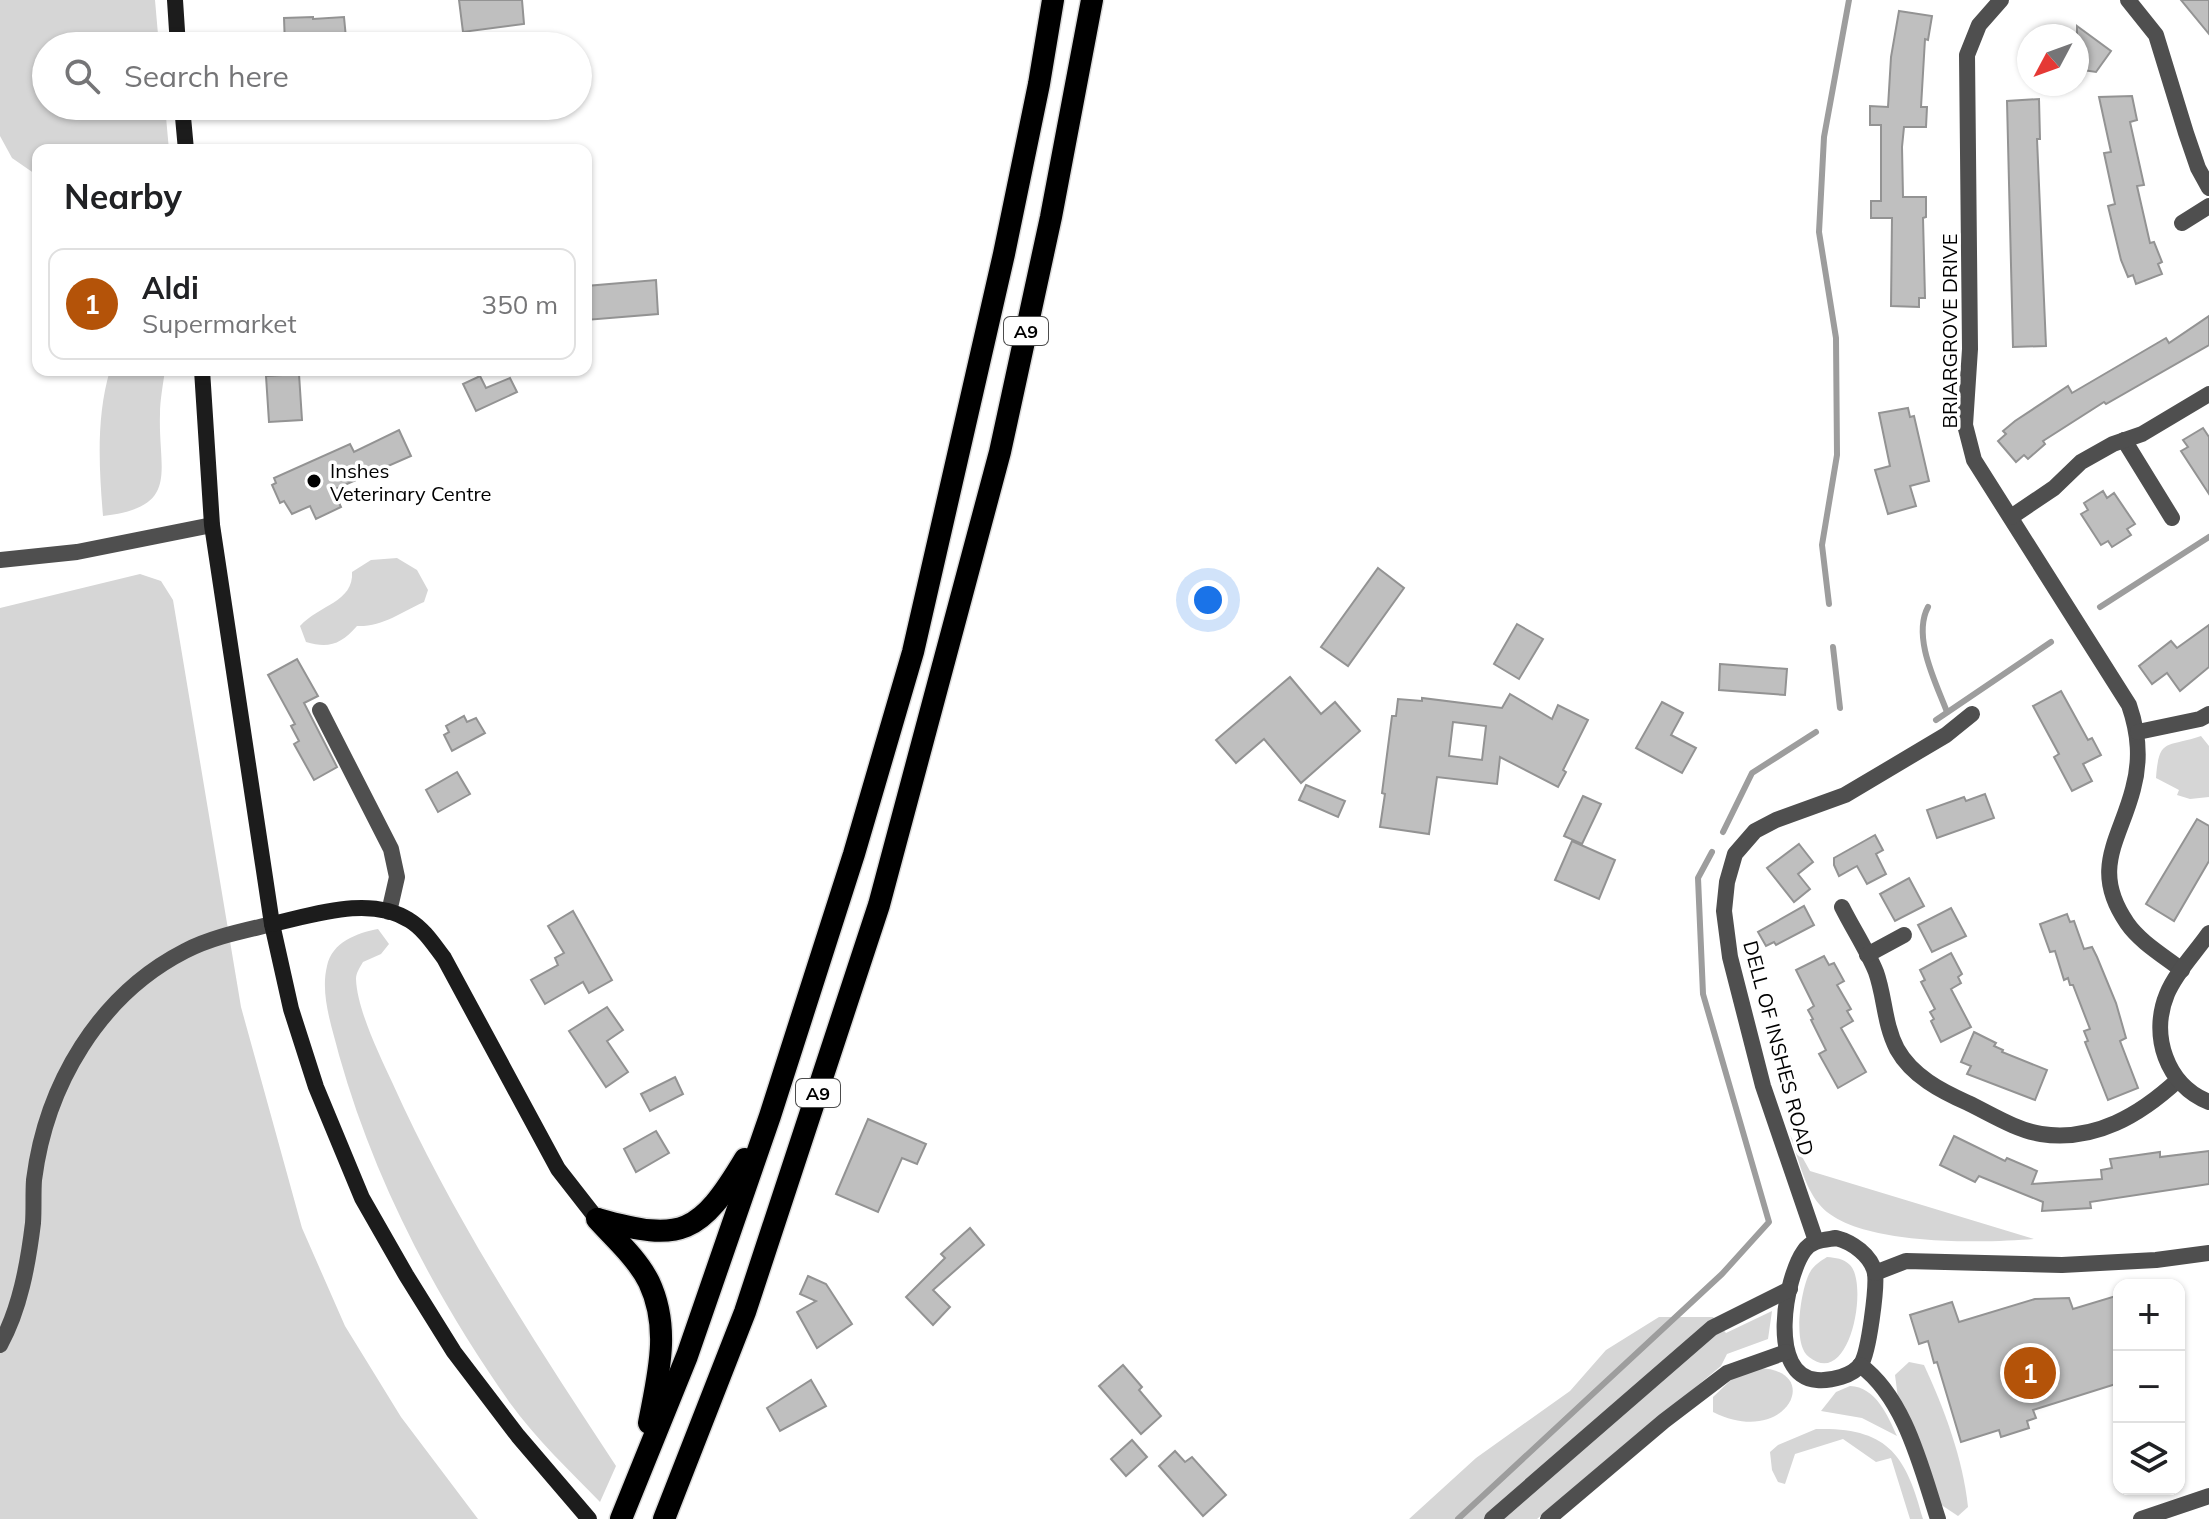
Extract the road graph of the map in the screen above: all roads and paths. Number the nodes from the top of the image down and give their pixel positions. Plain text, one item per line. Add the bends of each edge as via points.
1 (175, 0) edge
2 (1053, 0) edge
3 (1092, 0) edge
4 (2001, 0) edge
5 (2129, 0) edge
6 (177, 32) edge
7 (183, 120) edge
8 (185, 144) edge
9 (2209, 188) edge
10 (2209, 206) edge
11 (2182, 223) dead end
12 (202, 376) edge
13 (2209, 394) edge
14 (2124, 440) junction
15 (2011, 517) junction
16 (2172, 518) dead end
17 (212, 525) junction
18 (0, 560) edge
19 (320, 710) dead end
20 (1972, 714) dead end
21 (2209, 714) edge
22 (2138, 732) junction
23 (1842, 907) dead end
24 (389, 912) junction
25 (272, 924) junction
26 (2209, 933) edge
27 (1904, 935) dead end
28 (1867, 955) junction
29 (2182, 970) junction
30 (2178, 1080) junction
31 (2209, 1102) edge
32 (770, 1116) junction
33 (597, 1219) junction
34 (1816, 1241) junction
35 (2209, 1253) edge
36 (1875, 1273) junction
37 (1790, 1289) junction
38 (0, 1345) edge
39 (1786, 1352) junction
40 (1860, 1365) junction
41 (636, 1483) junction
42 (2209, 1496) edge
43 (587, 1517) edge
44 (621, 1519) edge
45 (664, 1519) edge
46 (1492, 1519) edge
47 (1548, 1519) edge
48 (1938, 1519) edge
49 (2141, 1519) edge

1 - 6 main road
2 - 32 highway, A9 via 1004,254 913,652
3 - 45 highway, A9 via 1000,452 879,905 745,1312
4 - 15 street, BRIARGROVE DRIVE via 1979,25 1967,55 1970,349 1965,425 1974,460
5 - 9 street via 2156,35
7 - 8 main road
10 - 11 street
12 - 17 main road
13 - 14 street
14 - 15 street via 2081,462
14 - 16 street
15 - 22 street, BRIARGROVE DRIVE via 2089,637 2129,705
17 - 18 street via 77,552
17 - 25 main road
19 - 24 street via 391,849 397,877
20 - 34 street, DELL OF INSHES ROAD via 1845,795 1755,831 1735,854 1724,911 1730,957 1763,1086
21 - 22 street
22 - 29 street via 2134,787 2110,853 2109,875 2127,924
23 - 28 street
24 - 25 main road via 336,911
24 - 33 main road via 409,920 444,958 558,1169
25 - 38 street via 187,949 142,978 103,1016 76,1054 42,1139 28,1258 20,1296
25 - 43 main road via 316,1087 362,1198 454,1352
26 - 29 street
27 - 28 street
28 - 30 street via 1886,1022 1915,1071 1937,1089 2014,1125 2041,1134 2077,1135 2106,1128 2134,1115
29 - 30 street via 2160,1020 2162,1052
30 - 31 street
32 - 33 highway, A9 via 725,1191 692,1224 654,1232
32 - 41 highway, A9 via 687,1356
33 - 41 highway, A9 via 648,1280 659,1311 659,1372
34 - 36 street via 1850,1242
34 - 37 street via 1804,1250
35 - 36 street via 2062,1265 1906,1261
36 - 40 street via 1869,1343
37 - 39 street via 1783,1322
37 - 46 street via 1712,1328
39 - 40 street via 1796,1369 1813,1380 1839,1378
39 - 47 street via 1727,1373
40 - 48 street via 1889,1393
41 - 44 highway, A9
42 - 49 street

